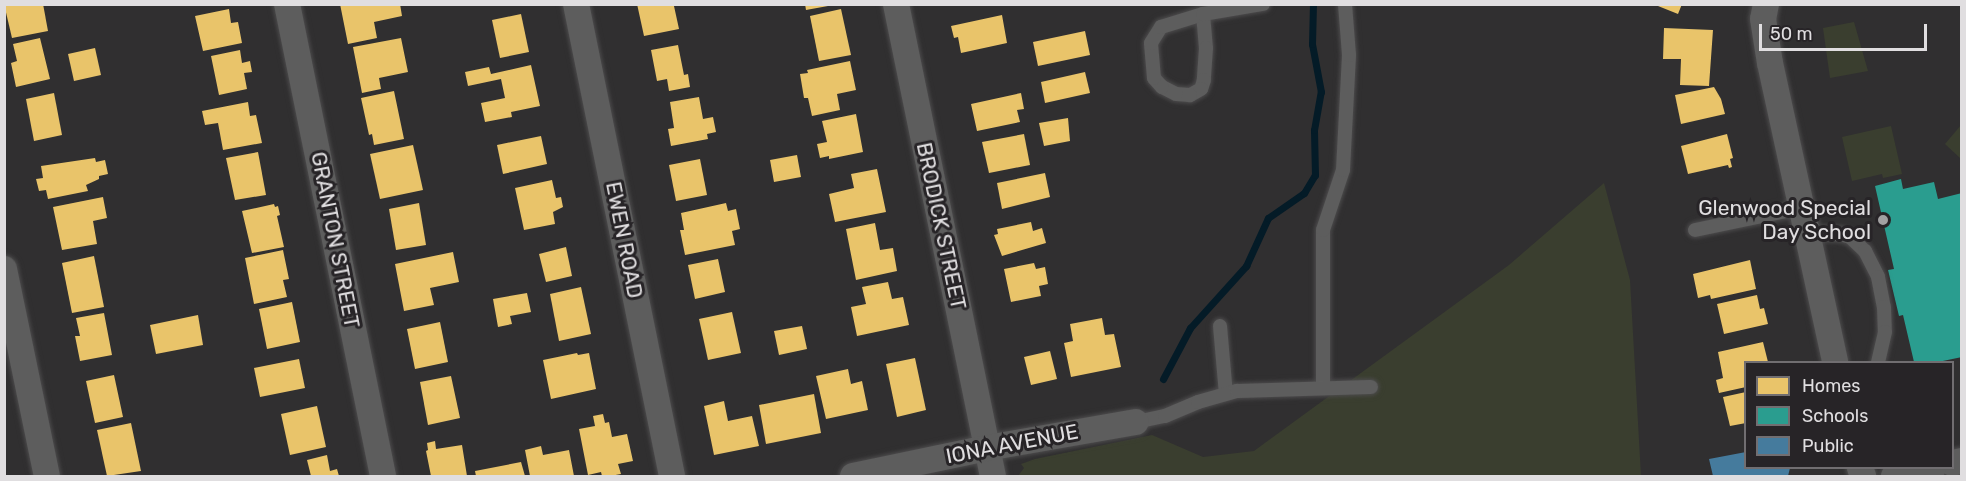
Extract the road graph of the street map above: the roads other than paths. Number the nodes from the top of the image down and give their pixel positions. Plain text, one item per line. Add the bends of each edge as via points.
1 (287, 4) edge
2 (576, 4) edge
3 (896, 4) edge
4 (1263, 4) edge
5 (1346, 4) edge
6 (1766, 4) edge
7 (1203, 14) junction
8 (1803, 220) junction
9 (1695, 230) dead end
10 (4, 269) edge
11 (1220, 326) dead end
12 (1835, 361) edge
13 (1878, 361) edge
14 (1371, 387) dead end
15 (1323, 388) junction
16 (1226, 394) junction
17 (1136, 422) joint
18 (987, 448) junction
19 (1929, 469) edge
20 (47, 477) edge
21 (383, 477) edge
22 (672, 477) edge
23 (853, 477) edge
24 (993, 477) edge
25 (1894, 477) edge

1 - 21 street, GRANTON STREET
2 - 22 street, EWEN ROAD
3 - 18 street, BRODICK STREET
4 - 7 lane
5 - 15 lane via 1349,55 1343,170 1323,230
6 - 8 street via 1763,19 1770,63
7 - 7 lane via 1161,27 1151,43 1154,78 1176,94 1190,95 1201,89 1206,48
8 - 9 lane
8 - 12 street
8 - 13 lane via 1850,237 1865,250 1878,277 1884,307 1885,332
10 - 20 street
11 - 16 lane
14 - 15 lane
15 - 16 lane
16 - 17 lane
17 - 18 street, IONA AVENUE
18 - 23 street, IONA AVENUE
18 - 24 street, BRODICK STREET
19 - 25 street

